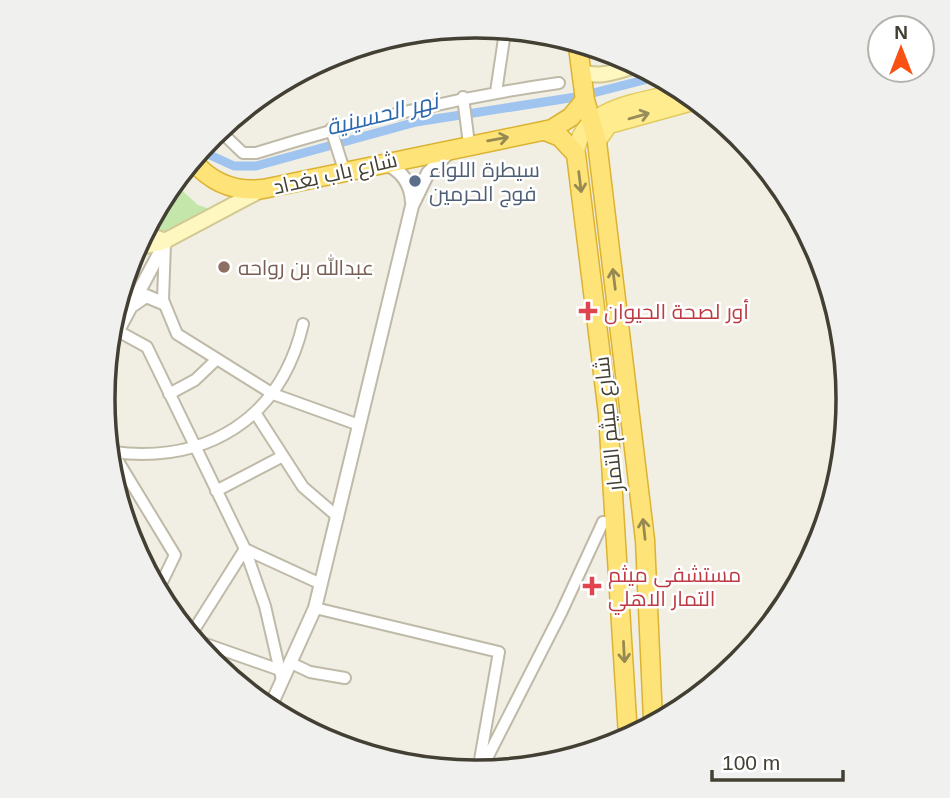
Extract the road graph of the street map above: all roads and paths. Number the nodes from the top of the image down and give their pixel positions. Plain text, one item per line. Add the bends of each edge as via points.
1 (504, 40) edge
2 (579, 54) edge
3 (580, 69) junction
4 (620, 70) edge
5 (559, 83) dead end
6 (496, 92) junction
7 (669, 95) edge
8 (585, 100) junction
9 (463, 102) junction
10 (682, 104) edge
11 (604, 119) junction
12 (545, 131) junction
13 (333, 134) junction
14 (227, 138) edge
15 (464, 141) junction
16 (576, 154) junction
17 (382, 162) junction
18 (342, 163) junction
19 (199, 167) edge
20 (263, 189) junction
21 (412, 206) junction
22 (191, 227) junction
23 (154, 236) edge
24 (166, 240) junction
25 (150, 244) edge
26 (162, 279) junction
27 (163, 303) junction
28 (130, 307) junction
29 (124, 318) edge
30 (303, 324) dead end
31 (120, 334) edge
32 (216, 360) junction
33 (169, 394) junction
34 (273, 394) junction
35 (256, 414) junction
36 (359, 425) junction
37 (195, 449) junction
38 (119, 452) edge
39 (283, 456) junction
40 (120, 464) edge
41 (216, 491) junction
42 (338, 517) junction
43 (617, 523) junction
44 (245, 549) junction
45 (647, 573) junction
46 (619, 574) junction
47 (163, 579) edge
48 (321, 584) junction
49 (316, 608) junction
50 (649, 614) junction
51 (622, 617) junction
52 (196, 627) edge
53 (213, 646) edge
54 (285, 671) junction
55 (345, 678) dead end
56 (274, 698) edge
57 (653, 712) edge
58 (627, 725) edge
59 (481, 760) edge
60 (485, 760) edge

1 - 6 street
2 - 3 highway, شارع ميثم التمار
3 - 4 main road via 590,74
3 - 8 highway, شارع ميثم التمار
5 - 6 street
6 - 9 street
7 - 11 main road
8 - 11 highway, شارع ميثم التمار
8 - 12 highway via 565,122
9 - 13 street
9 - 15 street
11 -> 10 main road
11 - 16 main road via 579,141
45 -> 11 highway, شارع ميثم التمار via 597,142
15 -> 12 highway, شارع باب بغداد
12 - 16 highway via 560,137
13 - 14 street via 256,153 243,153
13 - 18 street
15 - 17 highway, شارع باب بغداد
15 - 21 street via 428,173
16 -> 43 highway, شارع ميثم التمار
17 - 18 highway, شارع باب بغداد
17 - 21 street via 408,183
18 - 20 highway, شارع باب بغداد
19 - 20 highway via 226,185
20 - 22 main road, شارع باب بغداد
21 - 36 street
22 - 24 main road, شارع باب بغداد
22 - 26 street via 171,251
23 - 24 main road
24 - 25 main road, شارع باب بغداد
24 - 26 street
24 - 28 street
26 - 27 street
27 - 28 street via 146,296
27 - 32 street via 177,334
28 - 29 street
30 - 34 street via 289,371
31 - 33 street via 147,347
32 - 33 street via 195,380
32 - 34 street
33 - 37 street
34 - 35 street
34 - 36 street
35 - 37 street
35 - 39 street
36 - 42 street
37 - 38 street
37 - 41 street
39 - 41 street
39 - 42 street via 303,487
40 - 47 street via 175,555
41 - 44 street
42 - 48 street
43 - 46 highway, شارع ميثم التمار
43 - 60 street via 603,522
44 - 48 street
44 - 52 street
44 - 54 street
45 - 46 highway via 634,583
45 - 50 highway, شارع ميثم التمار
46 - 51 highway, شارع ميثم التمار
48 - 49 street
49 - 54 street
49 - 59 street via 499,652
50 - 51 highway via 644,605 634,602 624,607
50 - 57 highway, شارع ميثم التمار
51 -> 58 highway, شارع ميثم التمار
53 - 54 street
54 - 55 street
54 - 56 street

